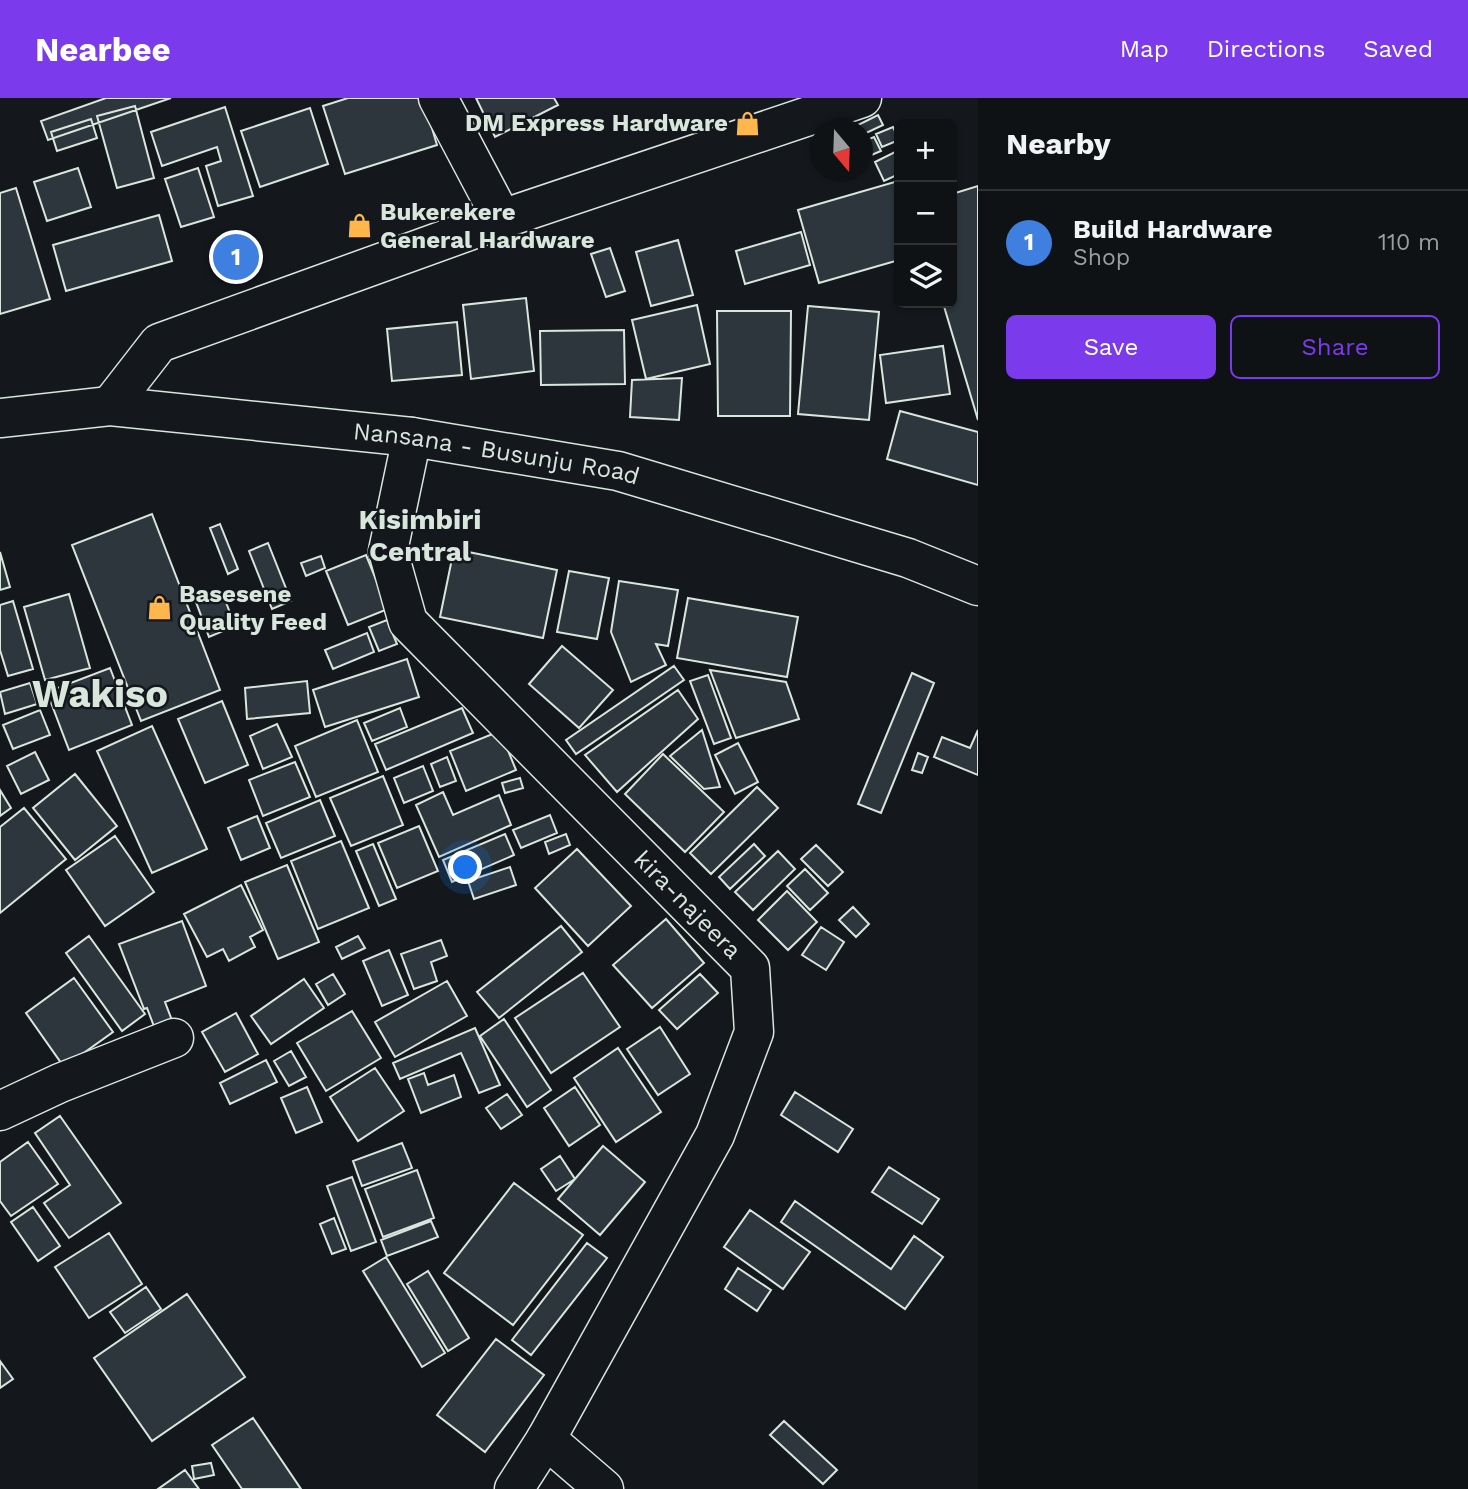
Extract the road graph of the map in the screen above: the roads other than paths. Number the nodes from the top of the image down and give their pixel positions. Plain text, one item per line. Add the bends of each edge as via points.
1 (438, 98) edge
2 (862, 98) edge
3 (502, 219) junction
4 (110, 406) junction
5 (0, 418) edge
6 (412, 437) junction
7 (978, 586) edge
8 (174, 1038) dead end
9 (0, 1111) edge
10 (546, 1439) junction
11 (514, 1489) edge
12 (604, 1489) edge

1 - 3 street
2 - 3 street
3 - 4 street via 159,343
4 - 5 street, Nansana - Busunju Road
4 - 6 street, Nansana - Busunju Road
6 - 7 street, Nansana - Busunju Road via 618,471 908,558
6 - 10 street, kira-najeera via 388,551 408,622 750,968 754,1032 715,1135
8 - 9 street
10 - 11 street, kira-najeera
10 - 12 street

